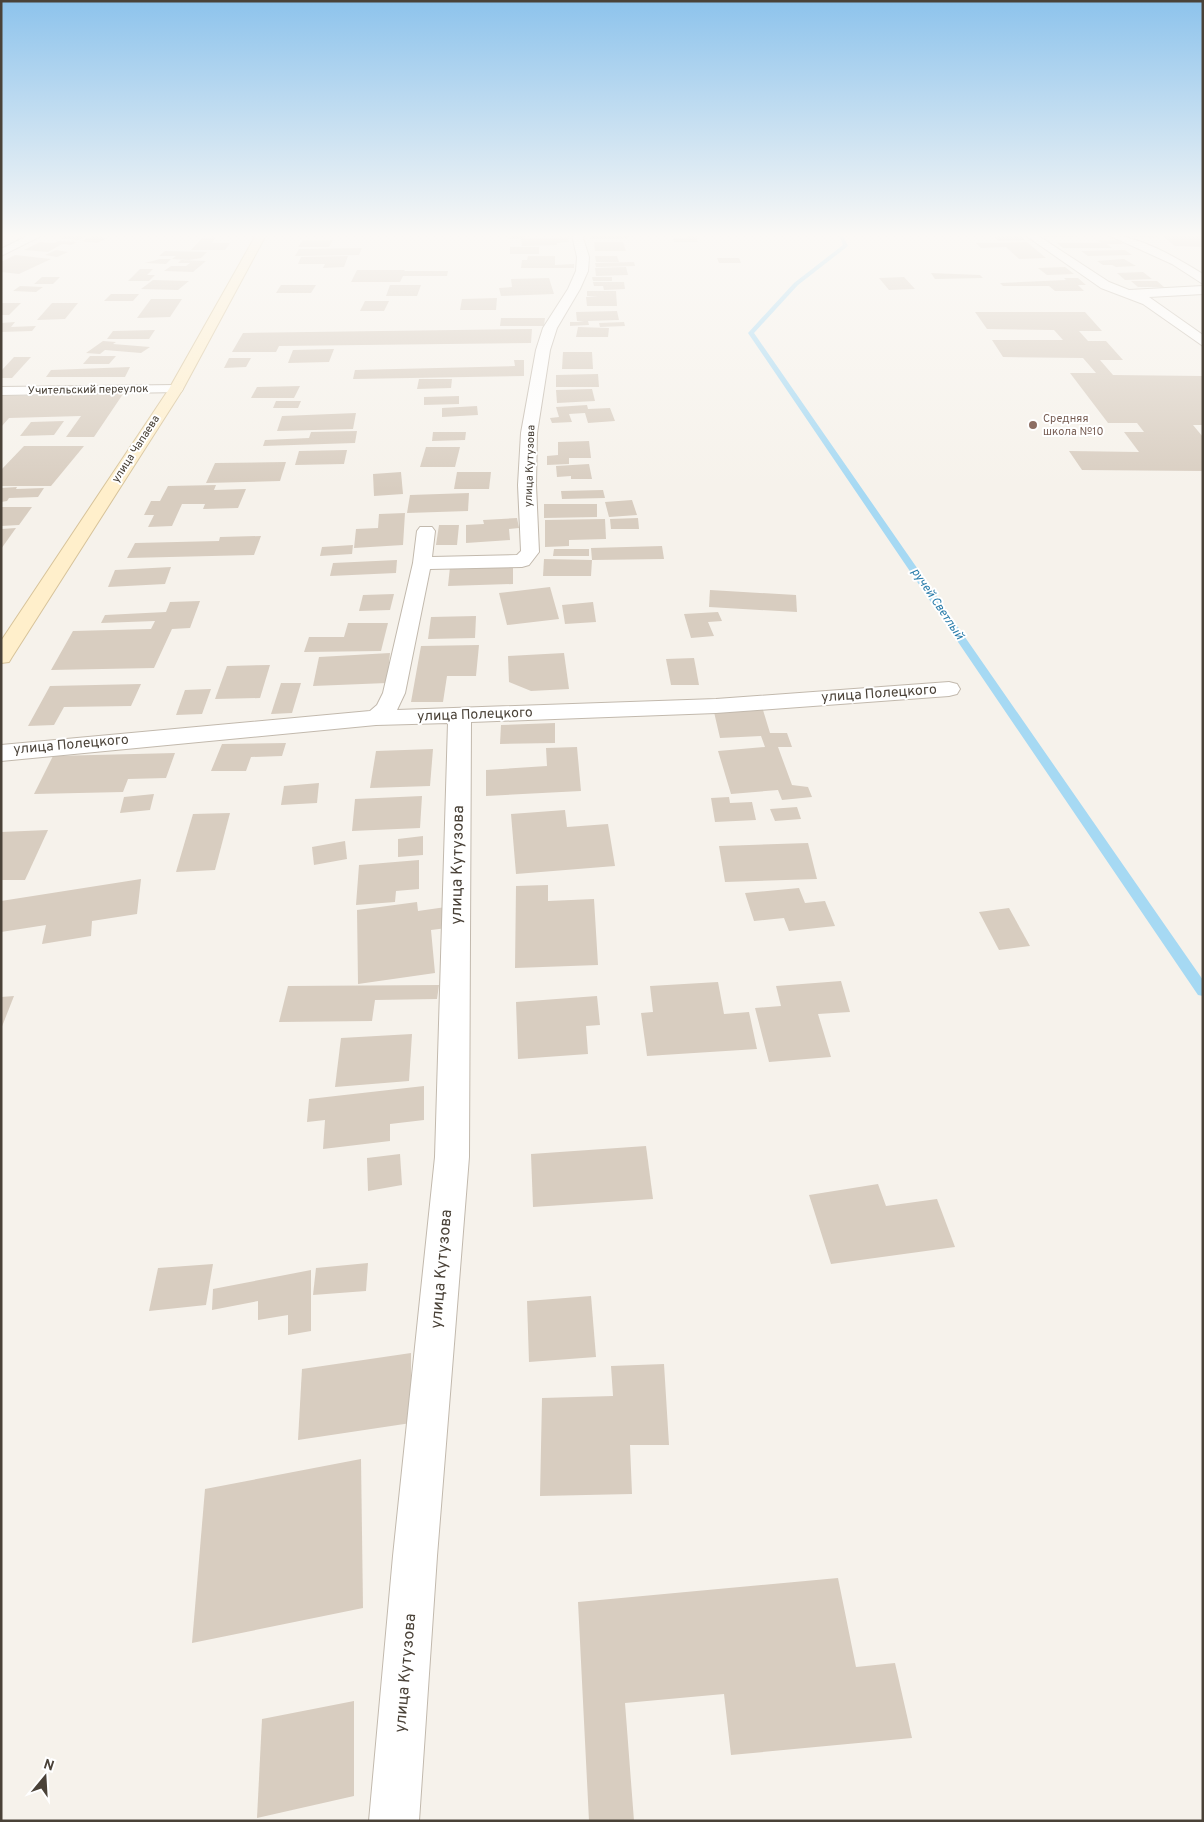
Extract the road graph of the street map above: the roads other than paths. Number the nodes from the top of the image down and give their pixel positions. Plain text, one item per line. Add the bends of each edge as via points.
1 (215, 320) edge
2 (555, 320) edge
3 (1173, 320) edge
4 (1203, 342) edge
5 (176, 389) junction
6 (1, 391) edge
7 (426, 532) dead end
8 (422, 563) junction
9 (1, 657) edge
10 (950, 689) dead end
11 (460, 716) junction
12 (376, 718) junction
13 (1, 753) edge
14 (394, 1821) edge

1 - 5 street, улица Чапаева
2 - 8 street, улица Кутузова via 543,350 529,432 530,552 522,561
3 - 4 street
5 - 6 street, Учительский переулок
5 - 9 street, улица Чапаева
7 - 8 street
8 - 12 street via 394,692 387,709
10 - 11 street, улица Полецкого via 716,706
11 - 12 street, улица Полецкого
11 - 14 street, улица Кутузова via 452,1157
12 - 13 street, улица Полецкого

